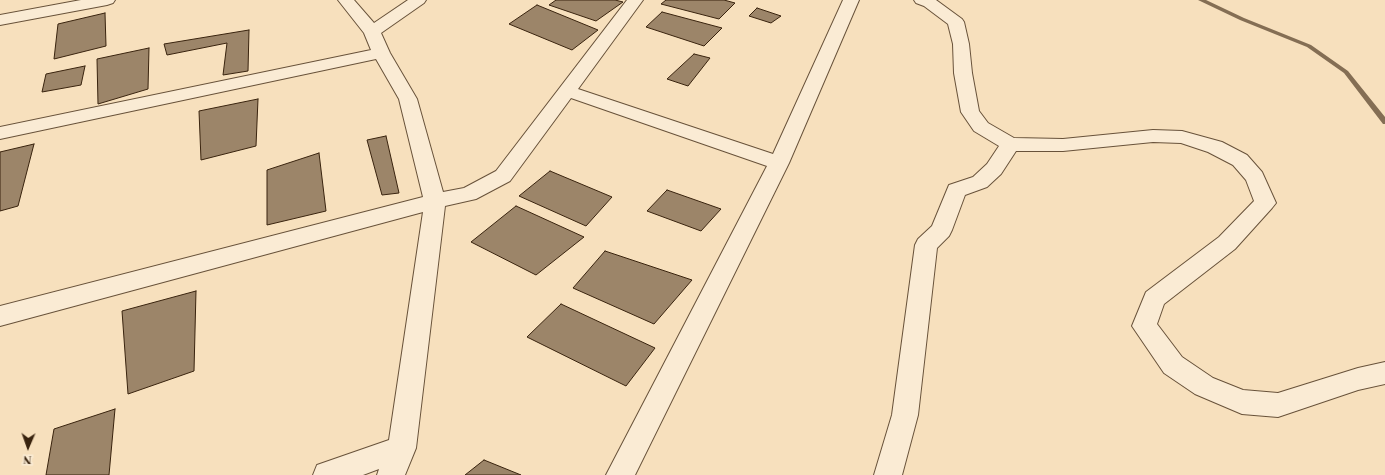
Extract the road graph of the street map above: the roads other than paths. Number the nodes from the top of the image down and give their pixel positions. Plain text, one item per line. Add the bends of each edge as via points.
1 (107, 0) edge
2 (346, 0) edge
3 (418, 0) edge
4 (636, 0) edge
5 (851, 0) edge
6 (922, 0) edge
7 (0, 20) edge
8 (372, 32) junction
9 (381, 53) junction
10 (567, 91) junction
11 (0, 133) edge
12 (1010, 144) junction
13 (779, 163) junction
14 (435, 201) junction
15 (0, 316) edge
16 (1385, 373) edge
17 (402, 448) junction
18 (327, 475) edge
19 (391, 475) edge
20 (620, 475) edge
21 (888, 475) edge

1 - 7 street
2 - 8 street
3 - 8 street
4 - 10 street
5 - 13 street
6 - 12 street via 956,22 970,112 981,127
8 - 9 street
9 - 11 street
9 - 14 street via 408,99
10 - 13 street
10 - 14 street via 503,176 469,194
12 - 16 street via 1063,145 1153,136 1182,137 1215,147 1240,160 1256,177 1265,203 1227,243 1154,299 1144,326 1173,365 1204,386 1242,402 1278,405 1358,378
12 - 21 street via 994,170 980,182 956,190 941,230 926,244 905,415
13 - 20 street
14 - 15 street
14 - 17 street
17 - 18 street
17 - 19 street

